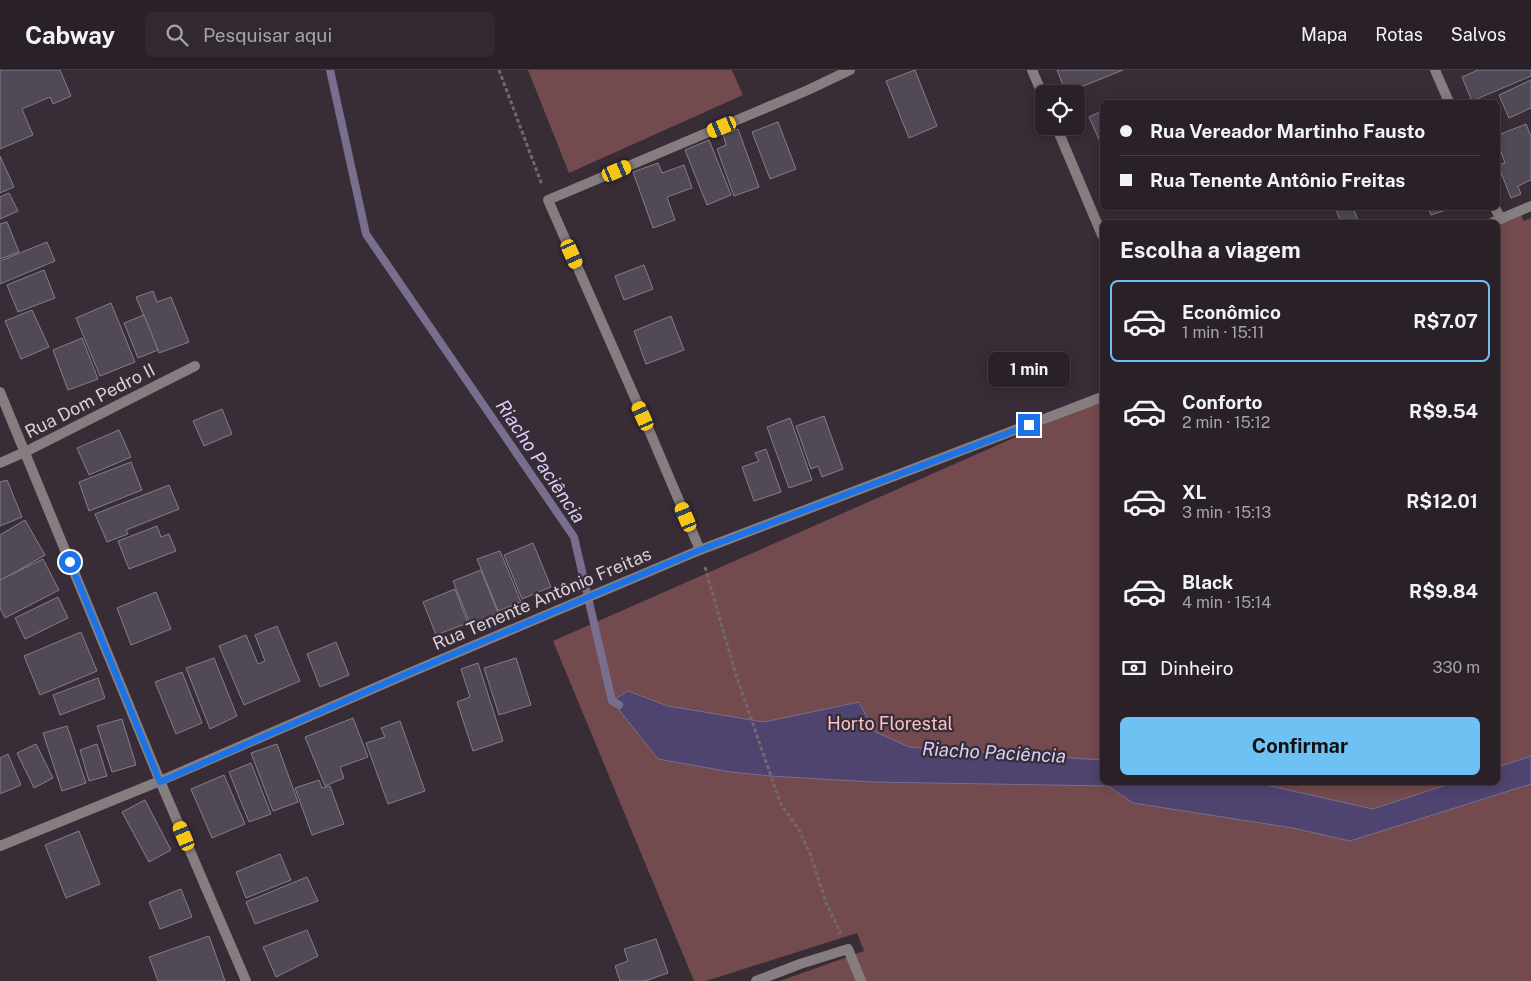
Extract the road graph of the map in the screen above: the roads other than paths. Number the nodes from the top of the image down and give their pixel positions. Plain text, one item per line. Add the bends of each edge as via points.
1 (850, 70) edge
2 (1032, 70) edge
3 (1435, 70) edge
4 (1038, 85) edge
5 (1448, 100) edge
6 (1060, 135) edge
7 (1531, 206) edge
8 (1499, 220) edge
9 (1100, 230) edge
10 (195, 366) dead end
11 (0, 392) edge
12 (1100, 398) edge
13 (25, 452) junction
14 (0, 463) edge
15 (700, 550) junction
16 (160, 782) junction
17 (0, 846) edge
18 (246, 981) edge
19 (756, 981) edge
20 (860, 981) edge

1 - 15 street via 548,200
2 - 4 street
3 - 5 street
6 - 9 street
7 - 8 street
10 - 13 street, Rua Dom Pedro II
11 - 13 street
12 - 15 street, Rua Tenente Antônio Freitas
13 - 14 street, Rua Dom Pedro II
13 - 16 street
15 - 16 street, Rua Tenente Antônio Freitas
16 - 17 street, Rua Tenente Antônio Freitas
16 - 18 street
19 - 20 street via 848,948

